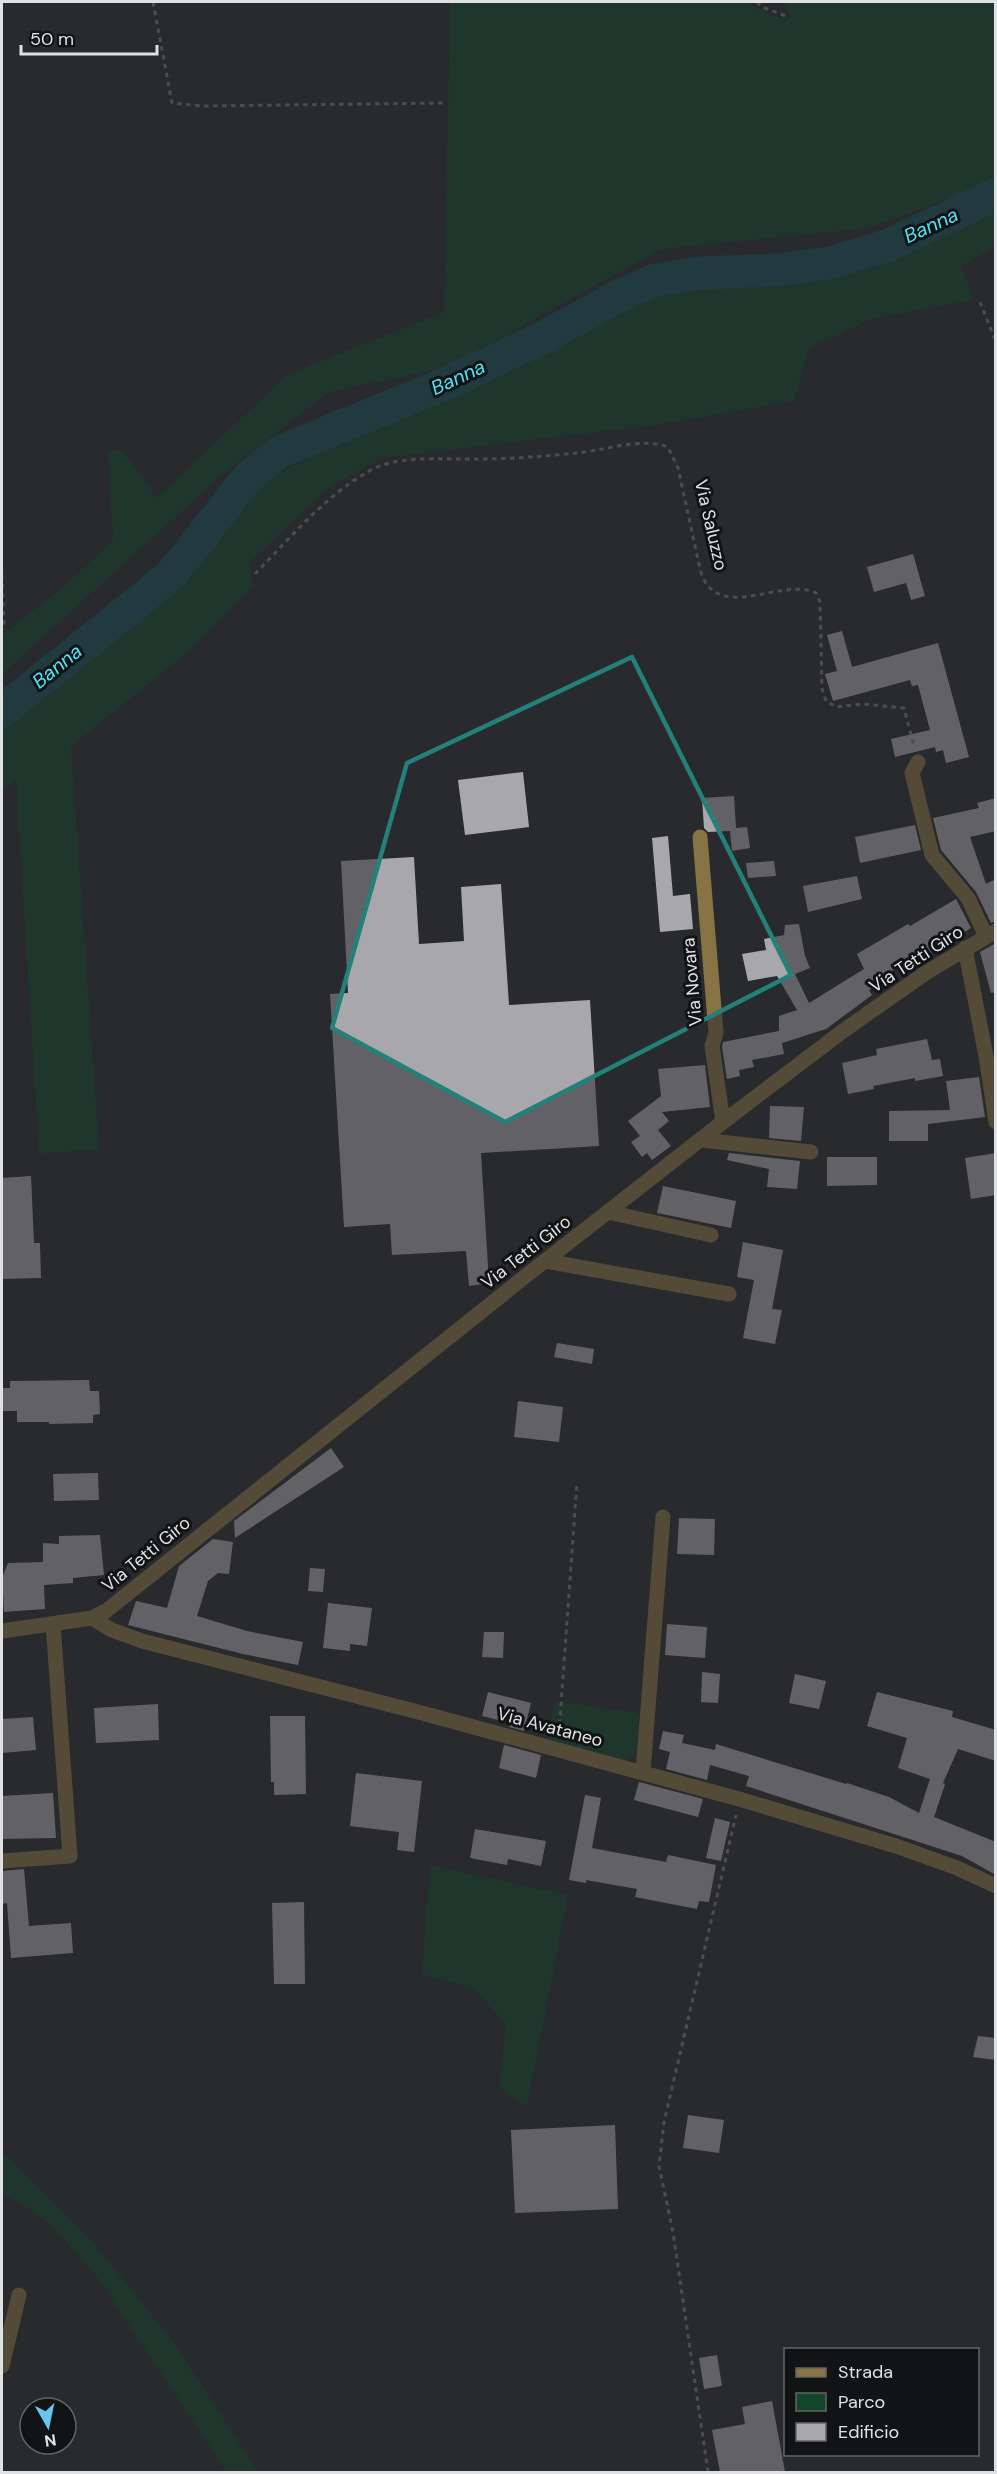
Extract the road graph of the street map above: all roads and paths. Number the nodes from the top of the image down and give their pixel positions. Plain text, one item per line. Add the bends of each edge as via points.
1 (153, 2) edge
2 (757, 2) edge
3 (786, 16) dead end
4 (445, 103) dead end
5 (980, 302) dead end
6 (996, 342) edge
7 (255, 574) dead end
8 (2, 575) edge
9 (2, 629) edge
10 (918, 762) joint
11 (699, 837) dead end
12 (991, 933) edge
13 (965, 948) junction
14 (723, 1122) junction
15 (996, 1122) edge
16 (701, 1140) junction
17 (811, 1152) dead end
18 (608, 1212) junction
19 (711, 1235) dead end
20 (545, 1261) junction
21 (729, 1294) dead end
22 (578, 1482) dead end
23 (663, 1517) dead end
24 (92, 1618) junction
25 (54, 1624) junction
26 (2, 1631) edge
27 (558, 1749) junction
28 (643, 1772) junction
29 (739, 1799) junction
30 (2, 1861) edge
31 (996, 1886) edge
32 (19, 2295) dead end
33 (2, 2366) edge
34 (708, 2472) edge

1 - 4 path via 172,103 203,106
2 - 3 path
5 - 6 path
7 - 10 path, Via Saluzzo via 327,499 382,465 661,445 668,447 675,457 706,585 717,594 731,597 801,590 816,593 820,602 822,689 826,701 836,706 904,708
8 - 9 path
10 - 12 street via 912,772 928,847
11 - 14 street, Via Novara via 716,1033 712,1046
12 - 13 street, Via Tetti Giro
13 - 14 street, Via Tetti Giro via 843,1031
13 - 15 street
14 - 16 street, Via Tetti Giro
16 - 17 street
16 - 18 street, Via Tetti Giro
18 - 19 street
18 - 20 street, Via Tetti Giro
20 - 21 street
20 - 24 street, Via Tetti Giro via 106,1611
22 - 27 path
23 - 28 street
24 - 25 street
24 - 27 street, Via Avataneo via 142,1641
25 - 26 street
25 - 30 street via 70,1856
27 - 28 street, Via Avataneo
28 - 29 street, Via Avataneo
29 - 31 street, Via Avataneo via 896,1846
29 - 34 path via 664,2122 659,2166 673,2232
32 - 33 street

